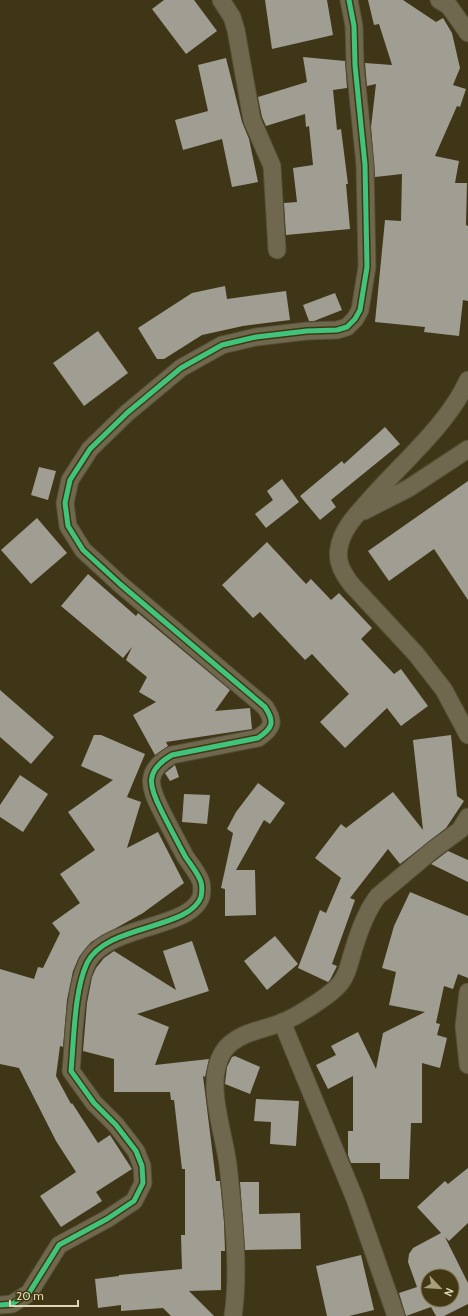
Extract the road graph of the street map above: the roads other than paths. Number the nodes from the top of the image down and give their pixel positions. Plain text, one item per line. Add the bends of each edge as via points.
1 (221, 0) edge
2 (349, 0) edge
3 (439, 0) edge
4 (468, 33) edge
5 (277, 250) dead end
6 (468, 380) edge
7 (468, 449) edge
8 (358, 513) junction
9 (468, 735) edge
10 (468, 817) edge
11 (468, 992) edge
12 (282, 1022) junction
13 (468, 1065) edge
14 (0, 1305) edge
15 (233, 1316) edge
16 (396, 1316) edge

1 - 5 street via 232,17 236,30 252,120 272,166
2 - 14 street via 354,26 355,65 365,166 367,267 360,310 355,319 347,327 337,330 256,337 222,345 181,368 127,413 90,449 70,480 64,503 68,526 83,550 265,707 272,717 272,725 268,732 258,738 172,755 154,770 150,781 152,792 173,835 201,881 201,897 190,911 112,940 98,948 88,962 81,979 71,1070 94,1103 116,1125 136,1151 142,1166 143,1183 134,1201 59,1245 29,1293 12,1304
3 - 4 street via 449,6
6 - 8 street via 437,427
7 - 8 street via 403,492
8 - 9 street via 344,532 339,547 338,560 342,572 416,654 444,690
10 - 12 street via 460,830 378,896 371,905 355,944 348,970 339,986
11 - 13 street via 464,1026
12 - 15 street via 239,1037 223,1052 214,1074 228,1164 234,1235 236,1301
12 - 16 street via 355,1200

